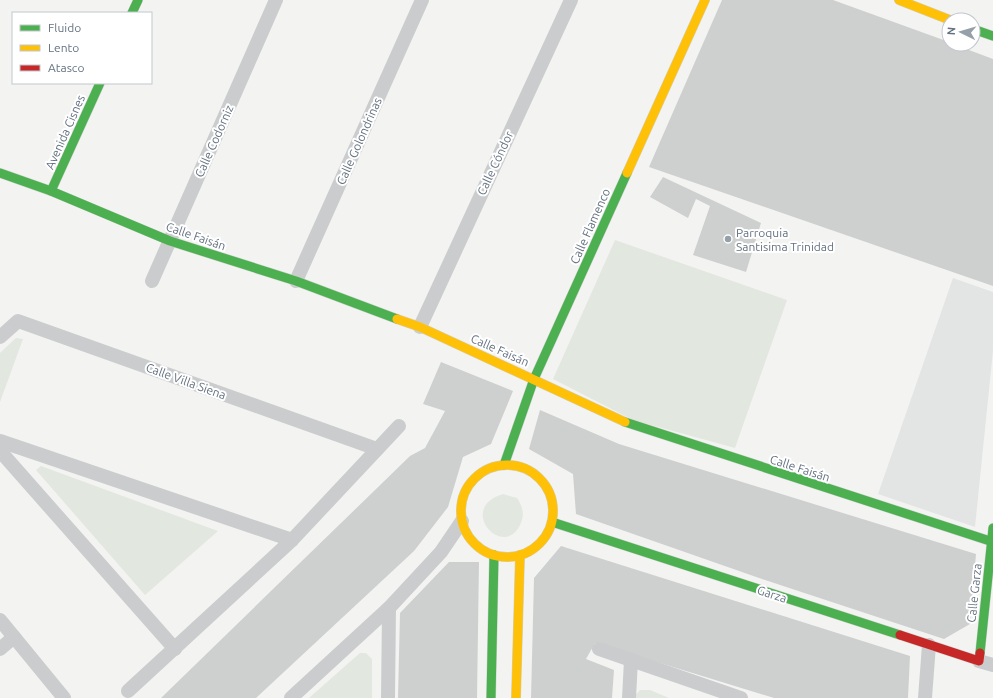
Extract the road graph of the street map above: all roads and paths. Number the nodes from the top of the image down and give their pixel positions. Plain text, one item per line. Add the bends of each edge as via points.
1 (138, 0) edge
2 (276, 0) edge
3 (422, 0) edge
4 (571, 0) edge
5 (705, 0) edge
6 (899, 0) edge
7 (132, 12) edge
8 (941, 16) edge
9 (981, 32) edge
10 (993, 36) edge
11 (100, 84) edge
12 (0, 173) edge
13 (51, 191) junction
14 (170, 241) junction
15 (152, 281) dead end
16 (296, 281) junction
17 (420, 326) junction
18 (0, 337) edge
19 (534, 379) junction
20 (399, 426) dead end
21 (0, 441) edge
22 (377, 449) junction
23 (0, 451) edge
24 (504, 465) junction
25 (462, 521) junction
26 (552, 522) junction
27 (993, 528) edge
28 (292, 540) junction
29 (992, 542) edge
30 (494, 555) junction
31 (520, 555) junction
32 (389, 608) junction
33 (0, 620) edge
34 (14, 637) junction
35 (929, 645) junction
36 (0, 649) edge
37 (175, 649) junction
38 (599, 649) dead end
39 (631, 660) junction
40 (978, 661) junction
41 (993, 665) edge
42 (128, 691) dead end
43 (64, 698) edge
44 (291, 698) edge
45 (388, 698) edge
46 (491, 698) edge
47 (516, 698) edge
48 (629, 698) edge
49 (741, 698) edge
50 (925, 698) edge

1 - 7 street
2 - 14 street, Calle Codorniz
3 - 16 street, Calle Golondrinas
4 - 17 street, Calle Cóndor
5 - 19 street, Calle Flamenco
6 - 8 street
9 - 10 street
11 - 13 street, Avenida Cisnes
12 - 13 street, Calle Faisán
13 - 14 street, Calle Faisán
14 - 15 street, Calle Codorniz
14 - 16 street, Calle Faisán
16 - 17 street, Calle Faisán
17 - 19 street, Calle Faisán
18 - 22 street, Calle Villa Siena via 18,321
19 - 24 street, Calle Flamenco
19 - 29 street, Calle Faisán via 633,426
20 - 22 street
21 - 28 street
22 - 28 street
23 - 37 street
24 - 25 street via 489,468 476,477 466,490 462,505
24 - 26 street via 532,471 543,481 550,493 553,507
25 - 30 street via 469,536 480,548
25 - 32 street via 441,552
26 - 31 street via 546,536 534,548
26 - 35 street, Garza
27 - 29 street, Calle Garza
28 - 37 street
29 - 40 street, Calle Garza
30 - 31 street
30 - 46 street
31 - 47 street
32 - 44 street
32 - 45 street
33 - 34 street
34 - 36 street
34 - 43 street
35 - 40 street, Garza
35 - 50 street
37 - 42 street
38 - 39 street
39 - 48 street
39 - 49 street
40 - 41 street, Garza

